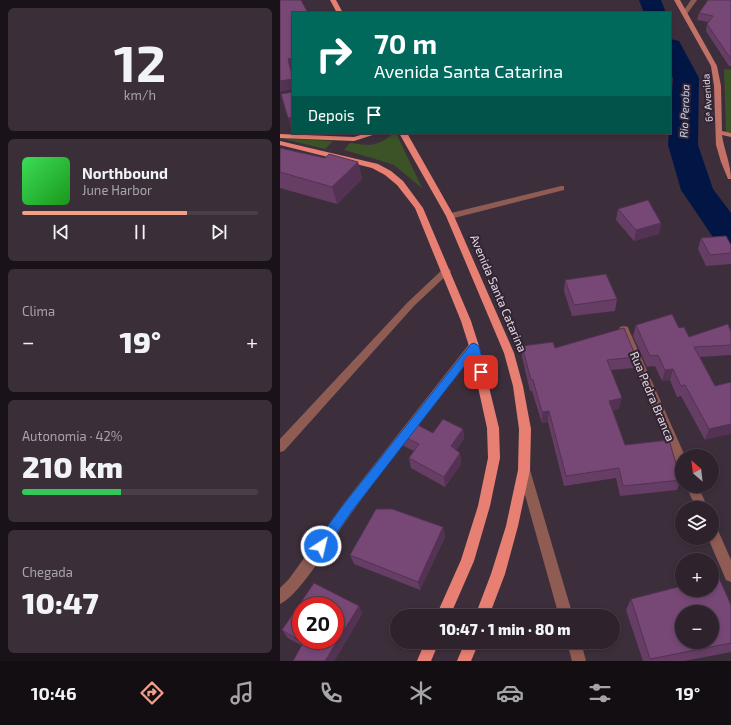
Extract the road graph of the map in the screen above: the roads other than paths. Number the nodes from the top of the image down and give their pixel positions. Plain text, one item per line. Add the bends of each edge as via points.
1 (333, 0) edge
2 (677, 0) edge
3 (694, 0) edge
4 (339, 12) edge
5 (685, 13) junction
6 (719, 132) junction
7 (372, 134) edge
8 (404, 134) edge
9 (731, 135) edge
10 (280, 136) edge
11 (280, 143) edge
12 (731, 177) edge
13 (561, 188) dead end
14 (450, 216) junction
15 (446, 271) junction
16 (624, 330) edge
17 (474, 346) junction
18 (280, 447) edge
19 (676, 449) edge
20 (524, 470) junction
21 (718, 545) edge
22 (731, 575) edge
23 (280, 597) edge
24 (446, 609) edge
25 (485, 609) edge
26 (564, 609) edge
27 (429, 649) edge
28 (469, 649) edge
29 (576, 649) edge
30 (424, 661) edge
31 (464, 661) edge
32 (579, 661) edge

1 - 4 main road
2 - 5 street, 6ª Avenida
3 - 5 street
5 - 6 street, 6ª Avenida via 714,66 717,77
6 - 9 street
6 - 12 street, 6ª Avenida via 722,156
7 - 10 main road via 340,140
8 - 14 main road, Avenida Santa Catarina
11 - 15 main road via 375,166 388,173 414,200
13 - 14 street
14 - 20 main road, Avenida Santa Catarina via 509,353 518,386 525,429
15 - 17 main road
15 - 18 street via 412,304
16 - 19 street, Rua Pedra Branca
17 - 23 street via 348,507 294,584
17 - 24 main road via 493,428 494,458 484,506 467,561
20 - 25 main road, Avenida Santa Catarina via 512,526
20 - 26 street
21 - 22 street
27 - 30 main road
28 - 31 main road
29 - 32 street

